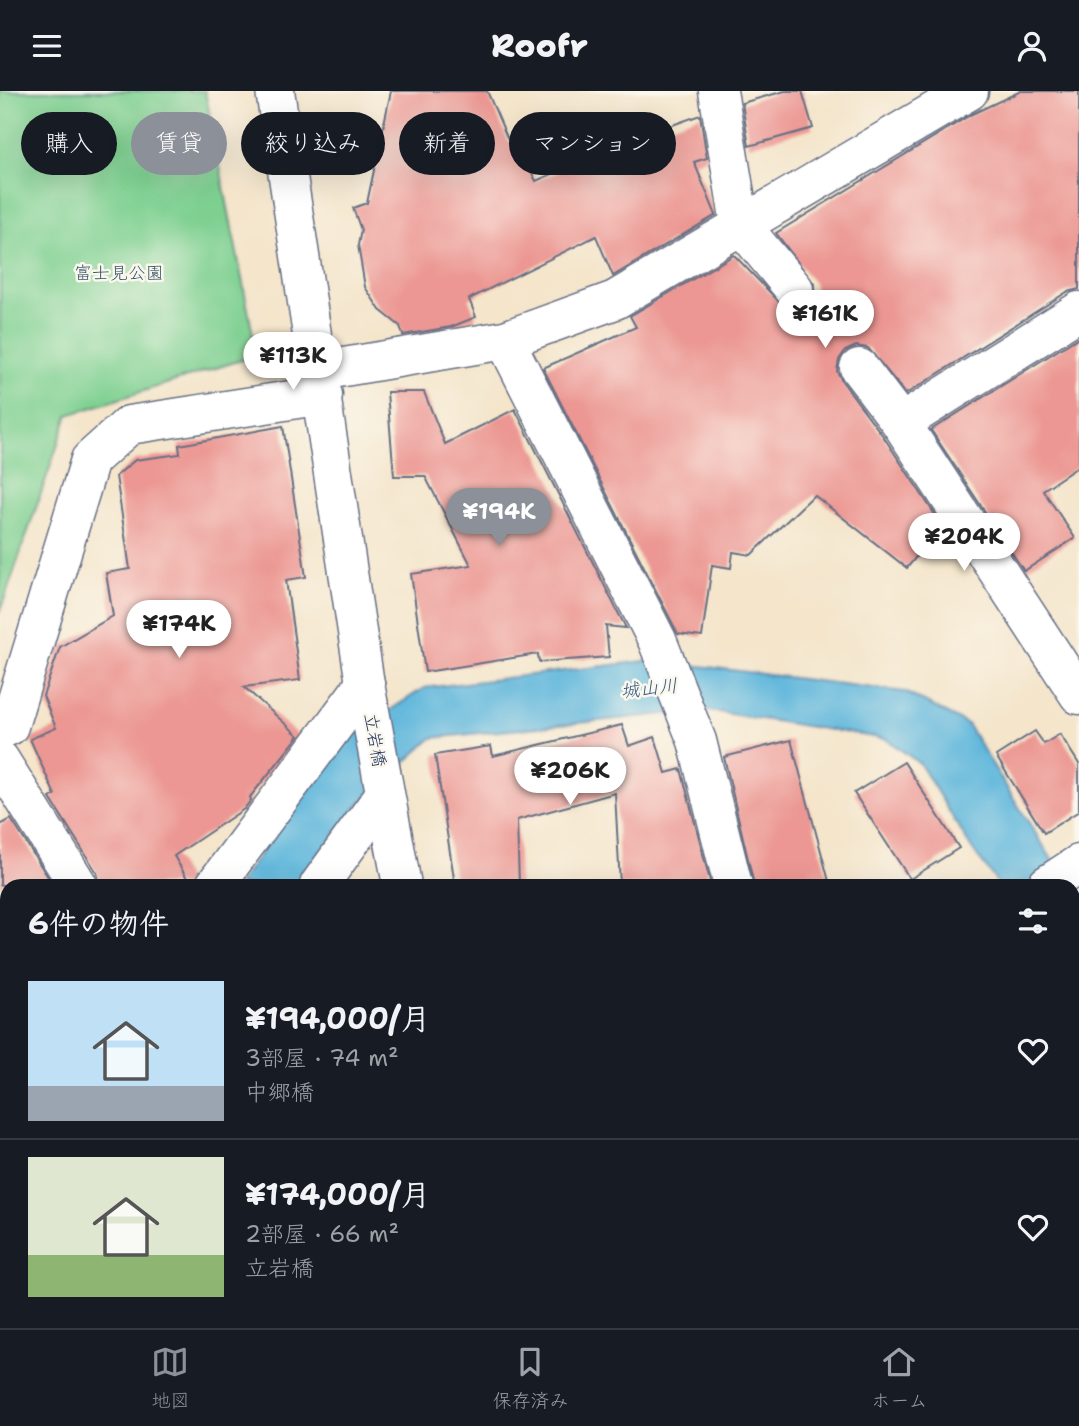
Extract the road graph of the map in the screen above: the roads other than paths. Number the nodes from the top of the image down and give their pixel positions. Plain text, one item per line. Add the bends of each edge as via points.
1 (275, 91) edge
2 (718, 91) edge
3 (969, 91) edge
4 (740, 224) junction
5 (793, 289) dead end
6 (1079, 311) edge
7 (505, 340) junction
8 (859, 368) dead end
9 (322, 383) junction
10 (901, 423) junction
11 (365, 684) junction
12 (1079, 695) edge
13 (0, 730) edge
14 (0, 760) edge
15 (384, 795) junction
16 (1079, 864) edge
17 (74, 879) edge
18 (219, 879) edge
19 (323, 879) edge
20 (401, 879) edge
21 (732, 879) edge
22 (1057, 879) edge

1 - 9 street, 立岩橋
2 - 4 street
3 - 4 street
4 - 5 street
4 - 7 street via 615,300
6 - 10 street
7 - 9 street
7 - 21 street via 657,640 697,741
8 - 10 street
9 - 11 street, 立岩橋
9 - 13 street via 129,425 90,460 9,726
10 - 12 street
11 - 15 street, 立岩橋
11 - 18 street
14 - 17 street
15 - 19 street
15 - 20 street, 立岩橋
16 - 22 street

